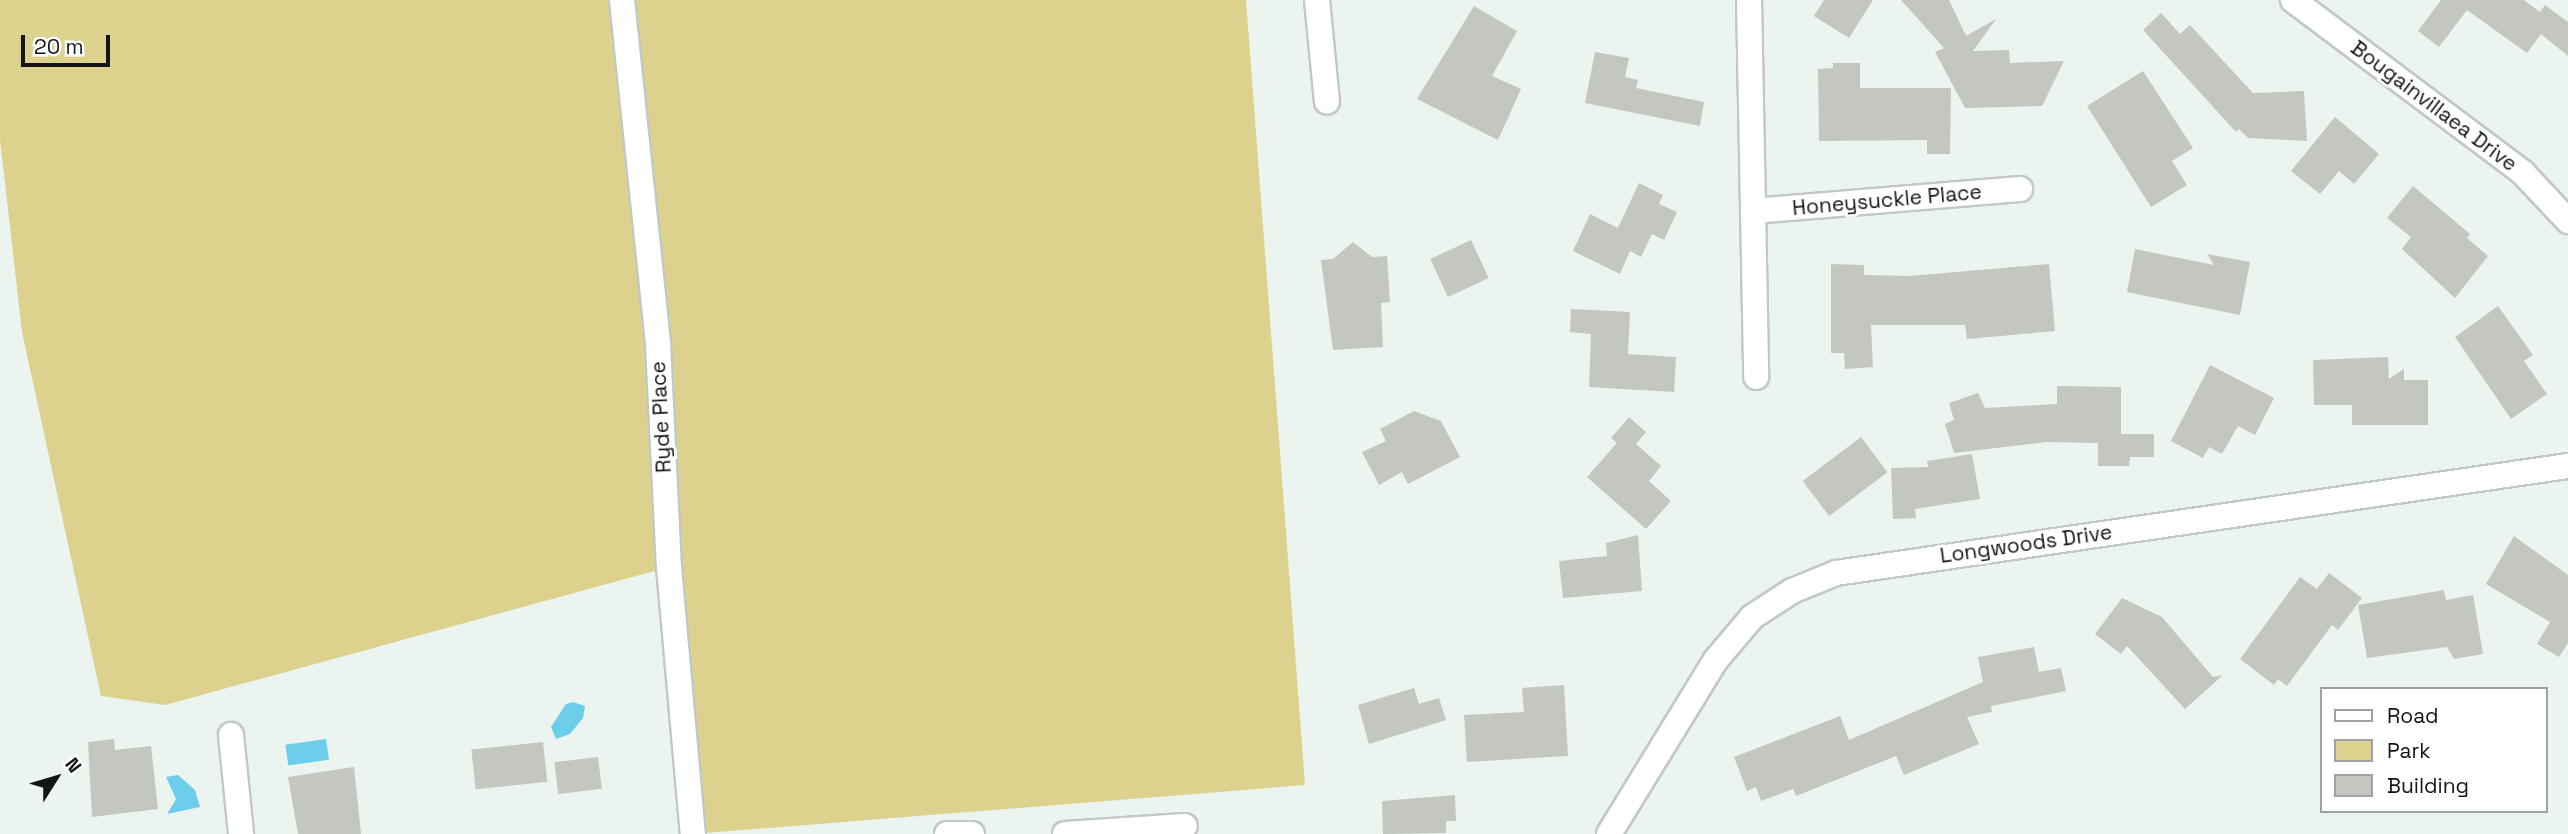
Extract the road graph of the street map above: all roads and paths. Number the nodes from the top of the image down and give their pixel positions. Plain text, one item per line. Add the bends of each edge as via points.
1 (622, 0) edge
2 (1317, 0) edge
3 (1749, 0) edge
4 (2293, 0) edge
5 (1328, 102) dead end
6 (2020, 189) dead end
7 (1753, 211) junction
8 (2568, 221) edge
9 (1756, 377) dead end
10 (2568, 466) edge
11 (231, 734) dead end
12 (1185, 826) dead end
13 (241, 834) edge
14 (693, 834) edge
15 (947, 834) edge
16 (972, 834) edge
17 (1065, 834) edge
18 (1609, 834) edge

1 - 14 street, Ryde Place via 658,344 669,567
2 - 5 street
3 - 7 street
4 - 8 street, Bougainvillaea Drive via 2523,173
6 - 7 street, Honeysuckle Place
7 - 9 street
10 - 18 street, Longwoods Drive via 1836,573 1792,591 1752,617 1715,661
11 - 13 street
12 - 17 street
15 - 16 street

